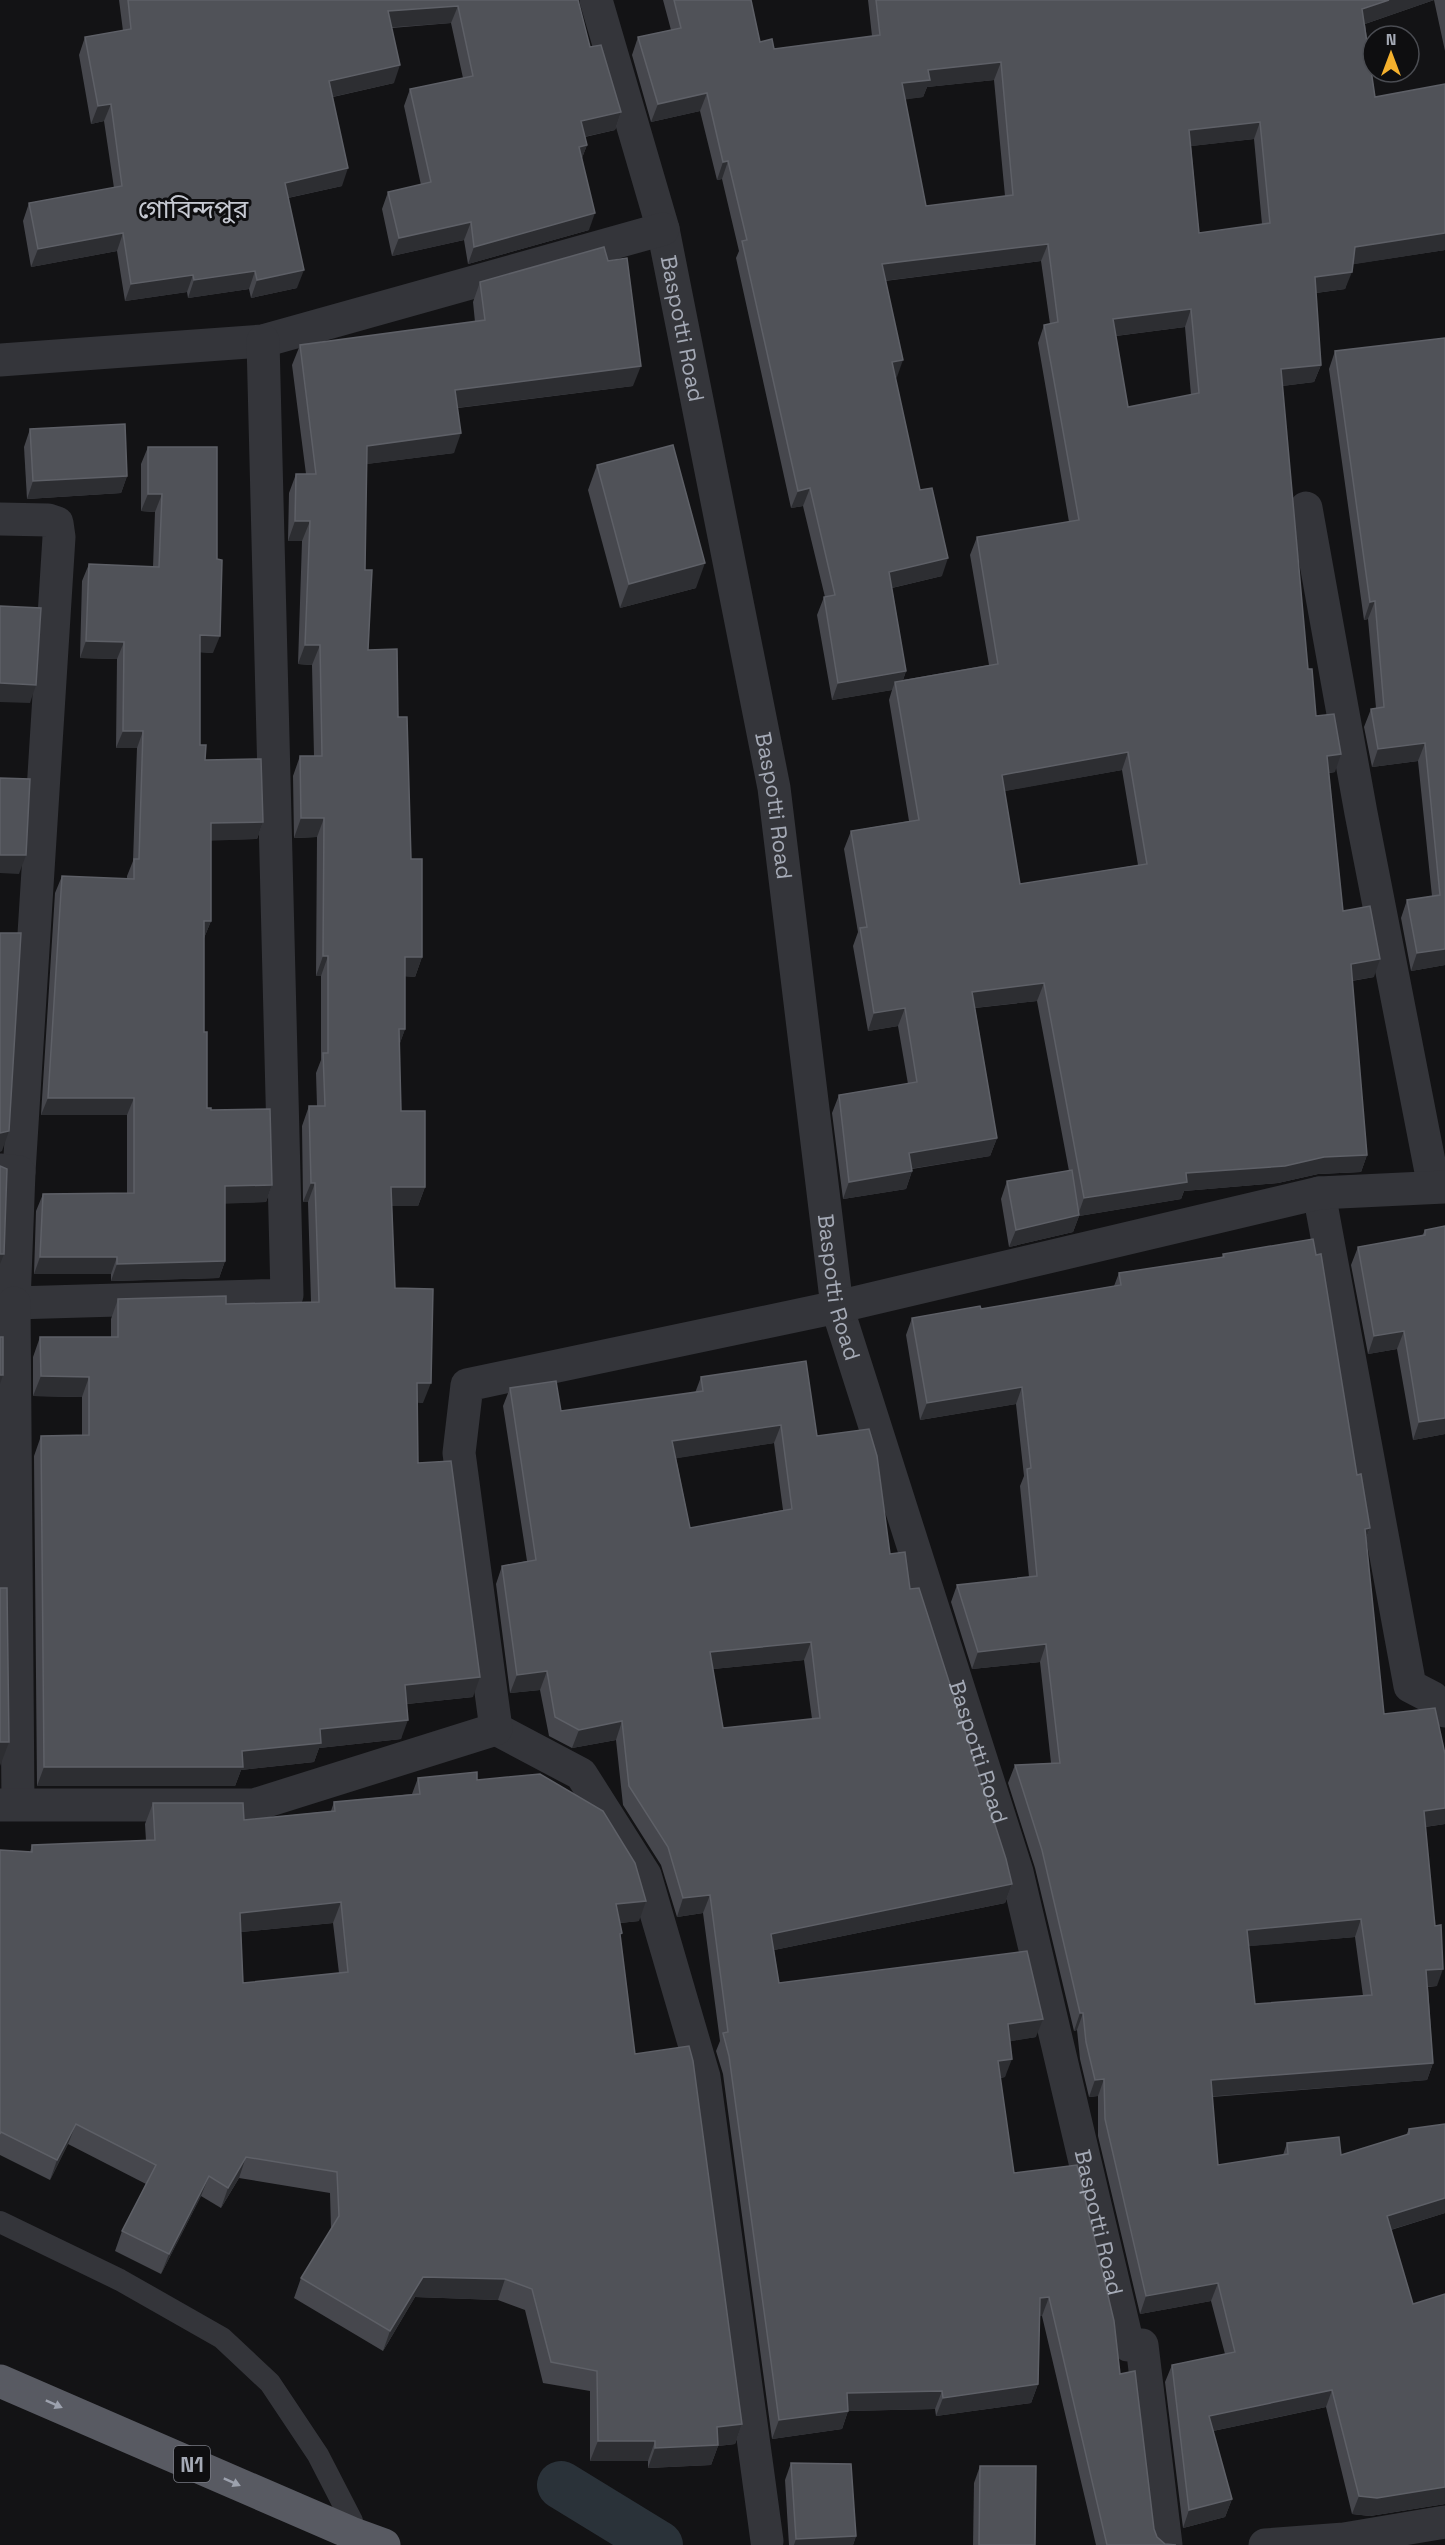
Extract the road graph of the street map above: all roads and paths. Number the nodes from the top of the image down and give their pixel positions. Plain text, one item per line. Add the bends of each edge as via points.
1 (596, 0) edge
2 (663, 229) junction
3 (263, 341) junction
4 (0, 360) edge
5 (1306, 508) dead end
6 (0, 519) edge
7 (9, 1171) edge
8 (1439, 1187) edge
9 (1319, 1193) junction
10 (14, 1303) junction
11 (837, 1307) junction
12 (1445, 1711) edge
13 (496, 1729) junction
14 (9, 1804) edge
15 (0, 2222) edge
16 (0, 2380) edge
17 (1445, 2522) edge
18 (351, 2533) junction
19 (767, 2541) dead end
20 (384, 2545) edge
21 (1166, 2545) edge
22 (1265, 2545) edge

1 - 2 street, Baspotti Road
2 - 3 street
2 - 11 street, Baspotti Road via 774,788
3 - 4 street
3 - 10 street via 287,1295
5 - 8 street via 1360,813
6 - 7 street via 48,520 57,523 59,537
7 - 10 street
8 - 9 street
9 - 11 street
9 - 12 street via 1410,1686 1433,1698
10 - 14 street
11 - 13 street via 467,1385 459,1453
11 - 21 street, Baspotti Road via 1017,1872 1128,2345 1142,2345
13 - 14 street via 254,1805
13 - 19 street via 581,1774 645,1875 704,2077
15 - 18 lane via 120,2280 222,2338 270,2383 312,2446 352,2521
16 -> 18 highway, N1
17 - 22 street via 1344,2539
18 - 20 highway, N1

